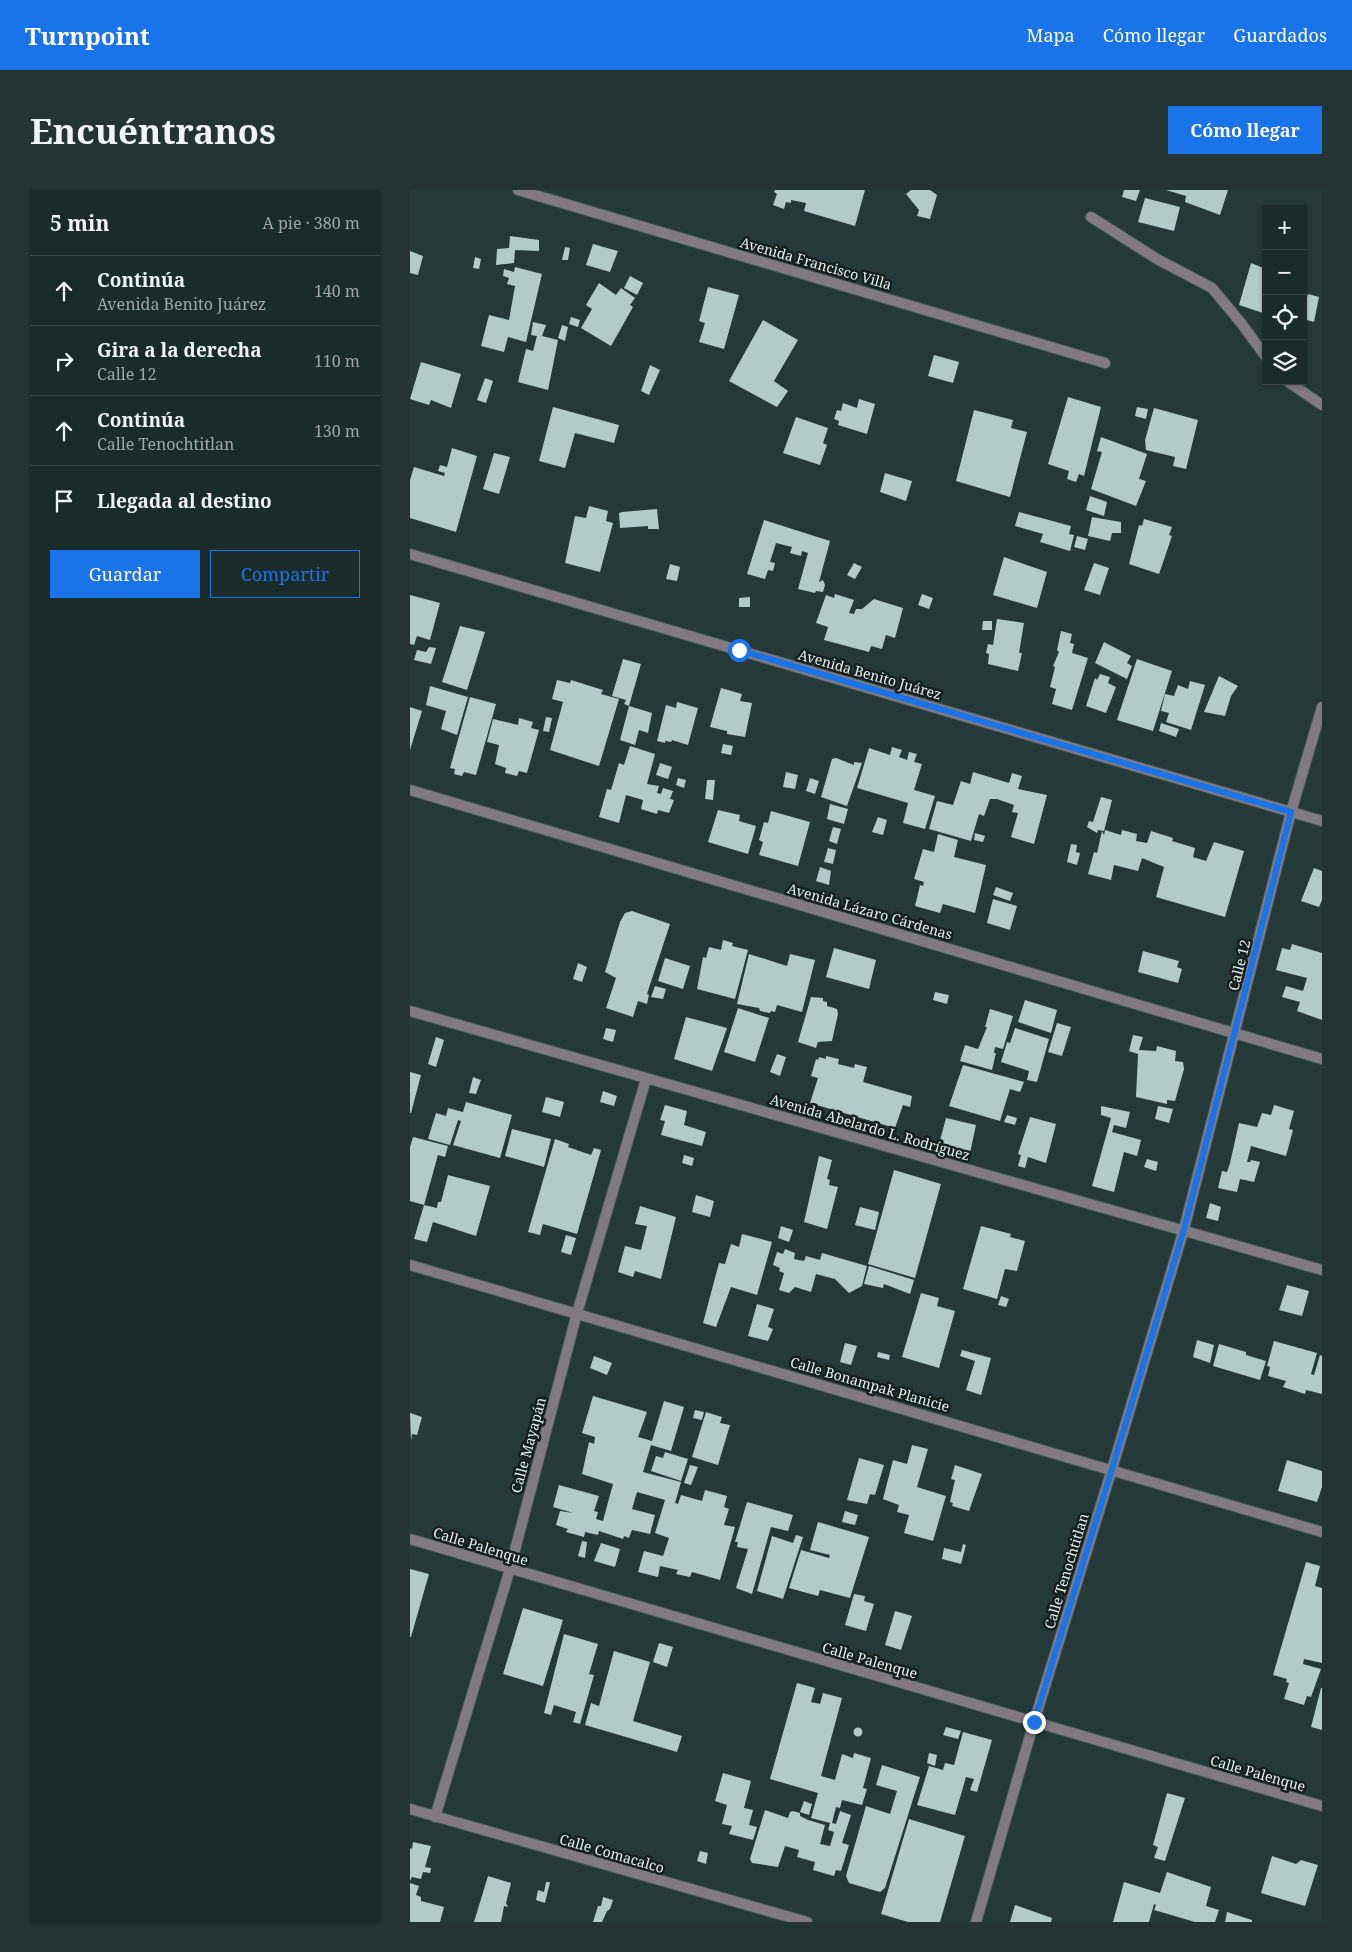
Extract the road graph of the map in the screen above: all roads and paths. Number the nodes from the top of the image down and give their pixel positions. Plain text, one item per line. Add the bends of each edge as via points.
1 (518, 190) edge
2 (1091, 217) dead end
3 (1262, 351) edge
4 (1105, 363) dead end
5 (1293, 385) edge
6 (1322, 405) edge
7 (410, 554) edge
8 (1322, 707) edge
9 (410, 790) edge
10 (1291, 812) junction
11 (1322, 821) edge
12 (410, 1011) edge
13 (1236, 1033) junction
14 (1322, 1059) edge
15 (646, 1079) junction
16 (1184, 1229) junction
17 (410, 1265) edge
18 (1322, 1270) edge
19 (577, 1313) junction
20 (1112, 1469) junction
21 (1322, 1532) edge
22 (410, 1538) edge
23 (510, 1569) junction
24 (1034, 1722) junction
25 (1322, 1806) edge
26 (410, 1809) edge
27 (435, 1817) junction
28 (807, 1922) edge
29 (976, 1922) edge

1 - 4 street, Avenida Francisco Villa
2 - 3 street via 1157,259 1212,288
5 - 6 street
7 - 10 street, Avenida Benito Juárez
8 - 10 street, Calle 12
9 - 13 street, Avenida Lázaro Cárdenas
10 - 11 street, Avenida Benito Juárez
10 - 13 street, Calle 12
12 - 15 street, Avenida Abelardo L. Rodríguez
13 - 14 street, Avenida Lázaro Cárdenas
13 - 16 street, Calle 12
15 - 16 street, Avenida Abelardo L. Rodríguez
15 - 19 street, Calle Mayapán
16 - 18 street, Avenida Abelardo L. Rodríguez
16 - 20 street, Calle Tenochtitlan
17 - 19 street, Calle Bonampak Planicie
19 - 20 street, Calle Bonampak Planicie
19 - 23 street, Calle Mayapán
20 - 21 street, Calle Bonampak Planicie
20 - 24 street, Calle Tenochtitlan
22 - 23 street, Calle Palenque
23 - 24 street, Calle Palenque
23 - 27 street, Calle Mayapán
24 - 25 street, Calle Palenque
24 - 29 street, Calle Tenochtitlan
26 - 27 street, Calle Comacalco
27 - 28 street, Calle Comacalco

